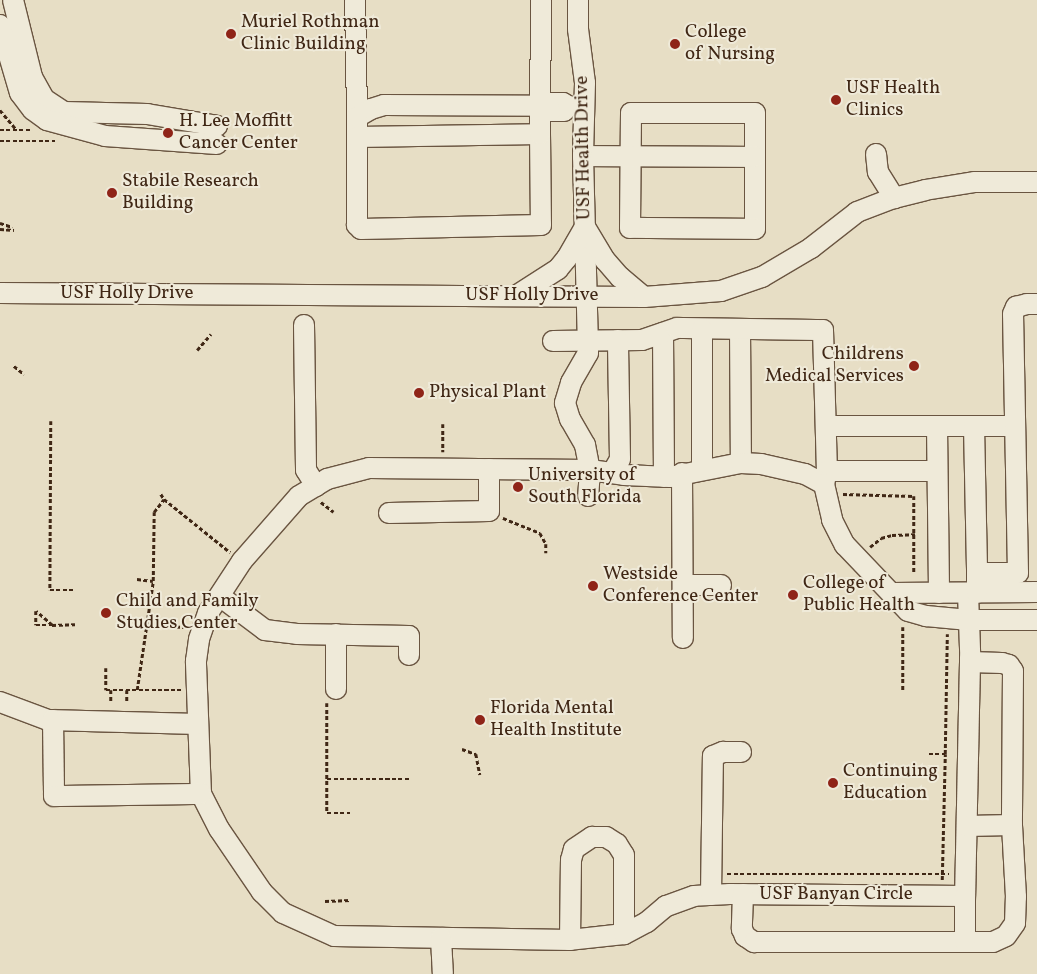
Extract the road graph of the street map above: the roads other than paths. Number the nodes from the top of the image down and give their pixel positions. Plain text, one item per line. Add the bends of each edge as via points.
1 (13, 0) edge
2 (355, 0) edge
3 (541, 0) edge
4 (578, 0) edge
5 (0, 25) edge
6 (544, 106) junction
7 (576, 106) junction
8 (357, 127) junction
9 (540, 134) junction
10 (876, 154) dead end
11 (583, 156) junction
12 (630, 156) junction
13 (755, 157) junction
14 (1037, 182) edge
15 (894, 198) junction
16 (584, 227) junction
17 (0, 293) edge
18 (516, 296) junction
19 (586, 297) junction
20 (644, 298) junction
21 (1037, 304) edge
22 (304, 325) dead end
23 (702, 329) junction
24 (740, 329) junction
25 (663, 333) junction
26 (618, 340) junction
27 (553, 341) dead end
28 (588, 341) junction
29 (826, 426) junction
30 (937, 426) junction
31 (974, 426) junction
32 (1015, 426) junction
33 (741, 463) junction
34 (489, 469) junction
35 (590, 470) junction
36 (937, 471) junction
37 (612, 473) junction
38 (683, 473) junction
39 (826, 483) junction
40 (316, 492) junction
41 (588, 496) dead end
42 (389, 512) dead end
43 (977, 573) junction
44 (683, 585) junction
45 (721, 585) dead end
46 (1037, 592) edge
47 (892, 593) junction
48 (939, 593) junction
49 (973, 593) junction
50 (221, 597) junction
51 (969, 620) junction
52 (1037, 620) edge
53 (336, 634) junction
54 (409, 638) dead end
55 (683, 638) dead end
56 (970, 662) junction
57 (332, 693) road end
58 (0, 702) edge
59 (53, 720) junction
60 (198, 724) junction
61 (741, 752) dead end
62 (201, 794) junction
63 (1012, 825) junction
64 (967, 826) junction
65 (743, 894) junction
66 (711, 895) junction
67 (965, 896) junction
68 (624, 934) junction
69 (441, 938) junction
70 (570, 940) junction
71 (965, 942) junction
72 (443, 974) edge

1 - 5 street via 32,77 44,100 64,112 147,114 209,134 105,136 48,120 33,110 20,93
2 - 8 street
3 - 6 street
4 - 7 street, USF Health Drive via 585,83
6 - 7 street via 550,111 564,111
6 - 8 street via 384,105 371,109
6 - 9 street
7 - 11 street, USF Health Drive
8 - 9 street
8 - 9 street via 357,225 361,229 541,225
10 - 15 street via 878,172
11 - 12 street
11 - 16 street, USF Health Drive
12 - 13 street
12 - 13 street via 631,114 755,113
12 - 13 street via 630,228 755,229
14 - 15 street, USF Holly Drive via 975,182
15 - 20 street, USF Holly Drive via 857,212 811,248 762,277 721,291
16 - 18 street via 558,269
16 - 19 street, USF Health Drive
16 - 20 street via 605,260
17 - 18 street, USF Holly Drive
18 - 19 street, USF Holly Drive
19 - 20 street, USF Holly Drive
19 - 28 street
21 - 32 street via 1016,307 1013,314
22 - 40 street via 306,470
23 - 24 street
23 - 25 street via 677,328
23 - 38 street
24 - 29 street via 823,330
24 - 33 street
25 - 26 street via 642,340
25 - 38 street
26 - 28 street
26 - 37 street via 620,459
27 - 28 street
28 - 35 street via 588,353 571,383 565,403 585,445
29 - 30 street
29 - 39 street
30 - 31 street
30 - 36 street
31 - 32 street
31 - 43 street
32 - 43 street via 1018,573
33 - 38 street, USF Banyan Circle
33 - 39 street, USF Banyan Circle via 806,474
34 - 35 street, USF Banyan Circle
34 - 40 street, USF Banyan Circle via 369,468 327,479
34 - 42 street via 488,511
35 - 37 street, USF Banyan Circle
35 - 41 street
36 - 39 street
36 - 48 street
37 - 38 street, USF Banyan Circle
38 - 44 street
39 - 47 street via 832,520 845,545
40 - 50 street, USF Banyan Circle via 299,496 242,561
43 - 49 street
44 - 45 street
44 - 55 street
46 - 49 street
47 - 48 street
47 - 51 street via 908,611 931,625
48 - 49 street
49 - 51 street
50 - 53 street via 265,630
50 - 60 street, USF Banyan Circle via 208,613 196,661
51 - 52 street
51 - 56 street
53 - 54 street
53 - 57 street
56 - 63 street via 1002,663 1009,665 1012,671
56 - 64 street
58 - 59 street
59 - 60 street
59 - 62 street via 54,796
60 - 62 street, USF Banyan Circle
61 - 66 street via 723,752 713,756
62 - 69 street, USF Banyan Circle via 219,828 262,892 283,913 334,936
63 - 64 street
63 - 71 street via 1015,923 1006,936 993,942
64 - 67 street
65 - 66 street, USF Banyan Circle
65 - 67 street, USF Banyan Circle
65 - 71 street via 742,929 745,936 754,942
66 - 68 street, USF Banyan Circle via 694,896 666,906 647,922
67 - 71 street
68 - 70 street, USF Banyan Circle
68 - 70 street via 624,855 617,844 606,837 592,837 574,849 571,860
69 - 70 street, USF Banyan Circle
69 - 72 street

